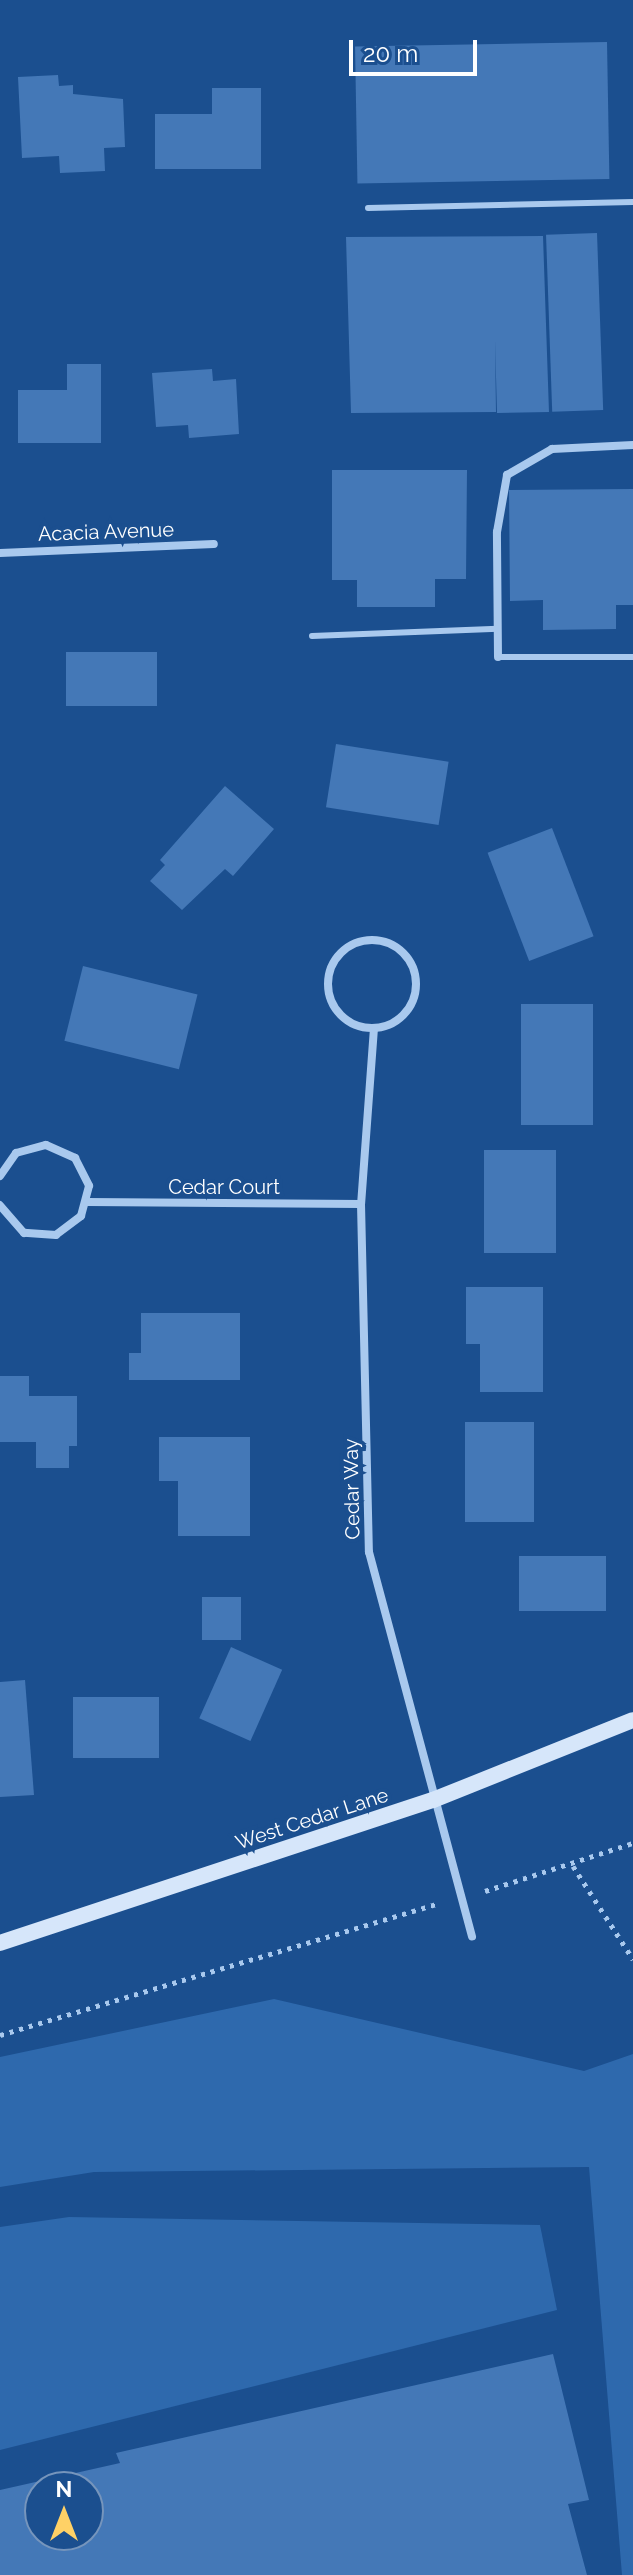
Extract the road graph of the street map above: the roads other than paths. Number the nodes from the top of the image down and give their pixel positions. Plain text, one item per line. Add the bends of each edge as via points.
1 (633, 202) edge
2 (368, 208) dead end
3 (633, 445) edge
4 (214, 544) dead end
5 (0, 553) edge
6 (498, 629) junction
7 (312, 636) dead end
8 (498, 657) joint
9 (633, 657) edge
10 (374, 1028) junction
11 (0, 1176) edge
12 (87, 1202) junction
13 (361, 1204) junction
14 (0, 1205) edge
15 (633, 1720) edge
16 (433, 1800) junction
17 (472, 1936) dead end
18 (0, 1943) edge

1 - 2 lane
3 - 6 street via 552,449 507,475 497,532
4 - 5 street, Acacia Avenue
6 - 7 lane
6 - 8 street
8 - 9 lane
10 - 10 street via 405,1014 417,982 402,951 370,939 340,954 327,985 342,1016
10 - 13 street, Cedar Way
11 - 12 street via 16,1153 30,1147 62,1149 84,1171
12 - 13 street, Cedar Court
12 - 14 street via 70,1228 40,1236 11,1223
13 - 16 street, Cedar Way via 369,1552
15 - 16 main road, West Cedar Lane
16 - 17 street, Cedar Way
16 - 18 main road, West Cedar Lane

